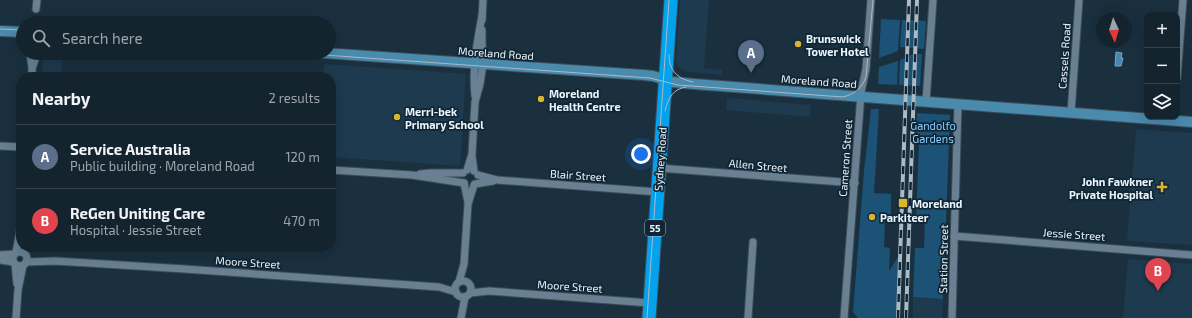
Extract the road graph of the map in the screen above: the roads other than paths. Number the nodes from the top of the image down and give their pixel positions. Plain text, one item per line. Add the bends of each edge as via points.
1 (37, 0) edge
2 (483, 0) edge
3 (671, 0) edge
4 (871, 0) edge
5 (933, 0) edge
6 (1079, 0) edge
7 (1183, 0) edge
8 (36, 9) dead end
9 (482, 16) junction
10 (0, 31) edge
11 (16, 32) edge
12 (1179, 48) edge
13 (336, 54) edge
14 (31, 60) edge
15 (35, 60) edge
16 (482, 64) junction
17 (32, 69) joint
18 (665, 79) junction
19 (861, 97) junction
20 (926, 102) junction
21 (958, 104) junction
22 (1071, 113) junction
23 (1144, 117) edge
24 (1180, 120) edge
25 (1192, 122) edge
26 (0, 146) edge
27 (16, 147) edge
28 (659, 168) junction
29 (336, 170) edge
30 (471, 172) junction
31 (412, 175) junction
32 (497, 180) junction
33 (464, 183) junction
34 (855, 183) junction
35 (475, 184) junction
36 (658, 192) junction
37 (468, 204) junction
38 (954, 236) junction
39 (753, 242) dead end
40 (16, 252) edge
41 (0, 255) edge
42 (1192, 255) edge
43 (25, 257) edge
44 (15, 258) junction
45 (0, 260) edge
46 (464, 264) junction
47 (457, 289) junction
48 (18, 290) junction
49 (468, 290) junction
50 (650, 303) junction
51 (461, 317) edge
52 (16, 318) edge
53 (649, 318) edge
54 (748, 318) edge
55 (844, 318) edge
56 (952, 318) edge

1 - 8 street
2 - 9 street
3 - 18 highway, Sydney Road / 55
4 - 19 street, Cameron Street via 866,69
5 - 20 street
6 - 22 street, Cassels Road
7 - 12 street
9 - 16 street via 485,60
9 - 16 street via 476,43
10 - 11 main road
13 - 16 main road, Moreland Road
14 - 17 street
15 - 17 street
16 - 18 main road, Moreland Road via 644,75
16 - 30 street via 475,102
18 - 19 main road, Moreland Road via 686,83
18 - 28 highway, Sydney Road / 55
19 - 20 main road, Moreland Road
19 - 34 street, Cameron Street
20 - 21 main road, Moreland Road
21 - 22 main road, Moreland Road
21 - 38 street, Station Street
22 - 23 main road, Moreland Road
24 - 25 main road, Moreland Road
26 - 27 street
28 - 34 street, Allen Street
28 - 36 highway, Sydney Road / 55
29 - 31 street, Blair Street
30 - 31 street, Blair Street
30 - 32 street, Blair Street
30 - 33 street via 462,178
30 - 35 street via 478,180
31 - 33 street, Blair Street
32 - 35 street, Blair Street
32 - 36 street, Blair Street
33 - 35 street via 469,186
33 - 37 street
34 - 55 street, Cameron Street
35 - 37 street
36 - 50 highway, Sydney Road / 55
37 - 46 street
38 - 42 street, Jessie Street
38 - 56 street, Station Street
39 - 54 street
40 - 44 street
41 - 44 street
43 - 44 street via 20,252
43 - 44 street via 19,266
43 - 47 street, Moore Street
43 - 48 street
44 - 45 street
44 - 48 street
46 - 47 street
46 - 49 street
47 - 49 street via 463,297
47 - 49 street via 463,281
47 - 51 street
48 - 52 street
49 - 50 street, Moore Street
49 - 51 street
50 - 53 highway, Sydney Road / 55

